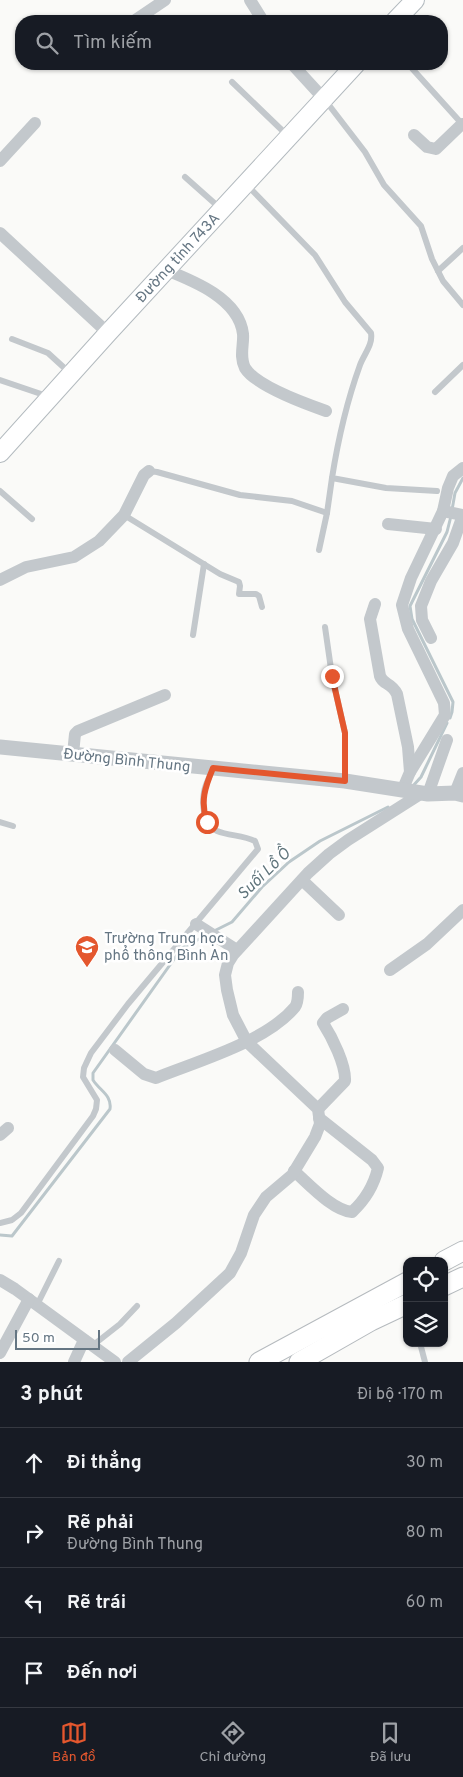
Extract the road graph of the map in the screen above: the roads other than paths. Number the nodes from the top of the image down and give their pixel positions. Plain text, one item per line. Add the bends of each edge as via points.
1 (165, 0) edge
2 (250, 0) edge
3 (415, 0) edge
4 (143, 15) edge
5 (259, 15) edge
6 (401, 15) edge
7 (297, 70) edge
8 (351, 70) edge
9 (413, 70) edge
10 (232, 82) dead end
11 (324, 99) junction
12 (35, 123) dead end
13 (462, 124) edge
14 (414, 135) dead end
15 (288, 137) junction
16 (0, 161) edge
17 (185, 177) dead end
18 (246, 183) junction
19 (222, 210) junction
20 (0, 233) edge
21 (463, 248) edge
22 (166, 270) junction
23 (438, 271) junction
24 (463, 305) edge
25 (108, 333) junction
26 (12, 339) dead end
27 (463, 365) edge
28 (72, 375) junction
29 (0, 380) edge
30 (435, 392) dead end
31 (51, 397) junction
32 (326, 412) dead end
33 (0, 453) edge
34 (463, 468) edge
35 (149, 471) joint
36 (332, 478) junction
37 (0, 491) edge
38 (437, 491) dead end
39 (443, 511) junction
40 (327, 513) junction
41 (462, 514) edge
42 (124, 515) junction
43 (32, 519) dead end
44 (388, 524) dead end
45 (436, 529) junction
46 (319, 550) dead end
47 (204, 564) junction
48 (0, 580) edge
49 (375, 604) dead end
50 (262, 607) dead end
51 (325, 627) dead end
52 (193, 635) dead end
53 (431, 638) dead end
54 (165, 695) dead end
55 (447, 740) dead end
56 (0, 746) edge
57 (73, 754) junction
58 (213, 768) junction
59 (410, 772) junction
60 (463, 773) edge
61 (345, 781) junction
62 (416, 792) junction
63 (459, 794) edge
64 (0, 822) edge
65 (13, 826) dead end
66 (302, 880) junction
67 (463, 910) edge
68 (339, 915) dead end
69 (199, 926) junction
70 (238, 950) junction
71 (390, 970) dead end
72 (298, 992) dead end
73 (344, 1009) dead end
74 (247, 1042) junction
75 (115, 1050) dead end
76 (319, 1113) junction
77 (294, 1171) junction
78 (0, 1223) edge
79 (463, 1251) edge
80 (59, 1260) dead end
81 (448, 1260) edge
82 (463, 1277) edge
83 (0, 1280) edge
84 (403, 1284) edge
85 (448, 1284) edge
86 (33, 1302) junction
87 (136, 1306) dead end
88 (403, 1306) edge
89 (88, 1343) junction
90 (421, 1347) edge
91 (0, 1352) edge
92 (74, 1362) edge
93 (115, 1362) edge
94 (128, 1362) edge
95 (259, 1362) edge
96 (300, 1362) edge
97 (425, 1362) edge

1 - 4 street
2 - 5 street
3 - 6 main road
7 - 11 street
8 - 11 main road, Đường tỉnh 743A
9 - 13 lane
10 - 15 lane
11 - 15 main road, Đường tỉnh 743A
11 - 23 lane via 357,140 384,185 420,226
12 - 16 street
13 - 14 street via 436,149 427,147
15 - 18 main road, Đường tỉnh 743A
17 - 19 lane
18 - 19 main road, Đường tỉnh 743A
18 - 36 lane via 315,255 345,302 371,333 372,339 351,392
19 - 22 main road, Đường tỉnh 743A
20 - 25 street
21 - 23 lane
22 - 25 main road, Đường tỉnh 743A
22 - 32 street via 208,288 225,303 237,318 243,333 242,360 251,376
23 - 24 lane
25 - 28 main road, Đường tỉnh 743A
26 - 28 lane via 48,353
27 - 30 lane
28 - 31 main road, Đường tỉnh 743A
29 - 31 lane
31 - 33 main road, Đường tỉnh 743A
34 - 39 street via 451,482
35 - 40 lane via 240,495 292,501
35 - 42 street
36 - 38 lane via 386,488
36 - 40 lane
37 - 43 lane
39 - 41 street
39 - 45 street
40 - 46 lane
41 - 53 street via 453,544 431,581 421,606 422,620
42 - 47 lane
42 - 48 street via 99,541 74,557 26,567
44 - 45 street
45 - 59 street via 402,605 408,629 444,703 445,714
47 - 50 lane via 239,582 239,594 259,596
47 - 52 lane
49 - 59 street via 370,619 380,676 394,687 397,694
51 - 61 lane via 345,733
54 - 57 street via 78,731
55 - 62 street
56 - 57 street, Đường Bình Thung
57 - 58 street, Đường Bình Thung
58 - 61 street, Đường Bình Thung
58 - 69 lane via 204,790 203,810 207,822 215,830 255,841 258,849
59 - 62 street
60 - 63 street
61 - 62 street, Đường Bình Thung
62 - 63 street, Đường Bình Thung
62 - 66 street via 329,854
64 - 65 lane
66 - 68 street
66 - 70 street
67 - 71 street via 427,944
69 - 70 street
69 - 78 lane via 128,1004 91,1053 83,1077 97,1100 93,1116 21,1212 12,1220
70 - 74 street via 228,963 225,975 233,1015
72 - 74 street via 296,1006
73 - 76 street via 327,1018 323,1024 346,1074 345,1081
74 - 75 street via 156,1078 144,1074
74 - 76 street
76 - 77 street via 320,1124 315,1137
76 - 77 street via 372,1160 378,1168 375,1181 352,1212 344,1211 326,1199
77 - 94 street via 266,1197 254,1215 241,1253 230,1273
79 - 81 main road
80 - 86 lane
82 - 85 main road
83 - 86 street
84 - 95 main road
86 - 89 street
86 - 91 street
87 - 89 lane via 120,1324
88 - 96 main road
89 - 92 street
89 - 93 street
90 - 97 lane

